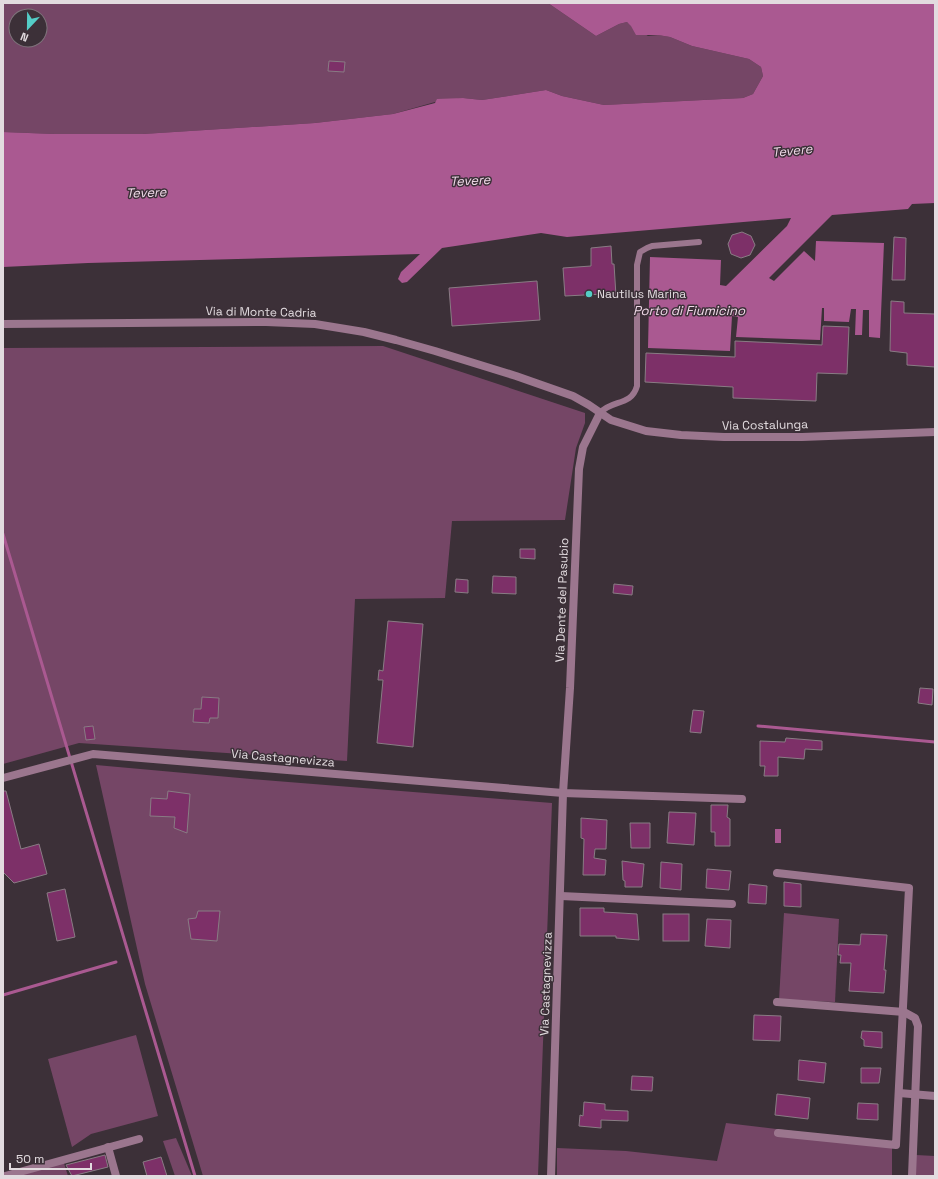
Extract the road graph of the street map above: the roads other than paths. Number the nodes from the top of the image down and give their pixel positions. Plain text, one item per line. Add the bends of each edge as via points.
1 (699, 242) dead end
2 (3, 324) edge
3 (600, 413) junction
4 (935, 432) edge
5 (3, 778) edge
6 (563, 793) junction
7 (742, 799) dead end
8 (777, 873) dead end
9 (561, 896) junction
10 (732, 904) dead end
11 (777, 1002) dead end
12 (904, 1012) junction
13 (899, 1094) junction
14 (916, 1095) junction
15 (935, 1096) edge
16 (778, 1133) dead end
17 (139, 1139) dead end
18 (108, 1148) junction
19 (5, 1176) edge
20 (116, 1176) edge
21 (551, 1176) edge
22 (912, 1176) edge

1 - 3 lane via 652,246 640,252 637,265 637,386 631,397 607,407
2 - 3 street, Via di Monte Cadria via 273,322 327,325 403,342 510,374 578,398
3 - 4 street, Via Costalunga via 611,420 639,430 693,436 802,437
3 - 6 street, Via Dente del Pasubio via 583,447 580,469
5 - 6 street, Via Castagnevizza via 93,754
6 - 7 street, Via Castagnevizza
6 - 9 street, Via Castagnevizza
8 - 12 street via 909,888
9 - 10 street
9 - 21 street, Via Castagnevizza
11 - 12 street
12 - 13 street
12 - 14 street via 915,1018 918,1026
13 - 14 street
13 - 16 street via 896,1145
14 - 15 street
14 - 22 street
17 - 18 street
18 - 19 street
18 - 20 street

